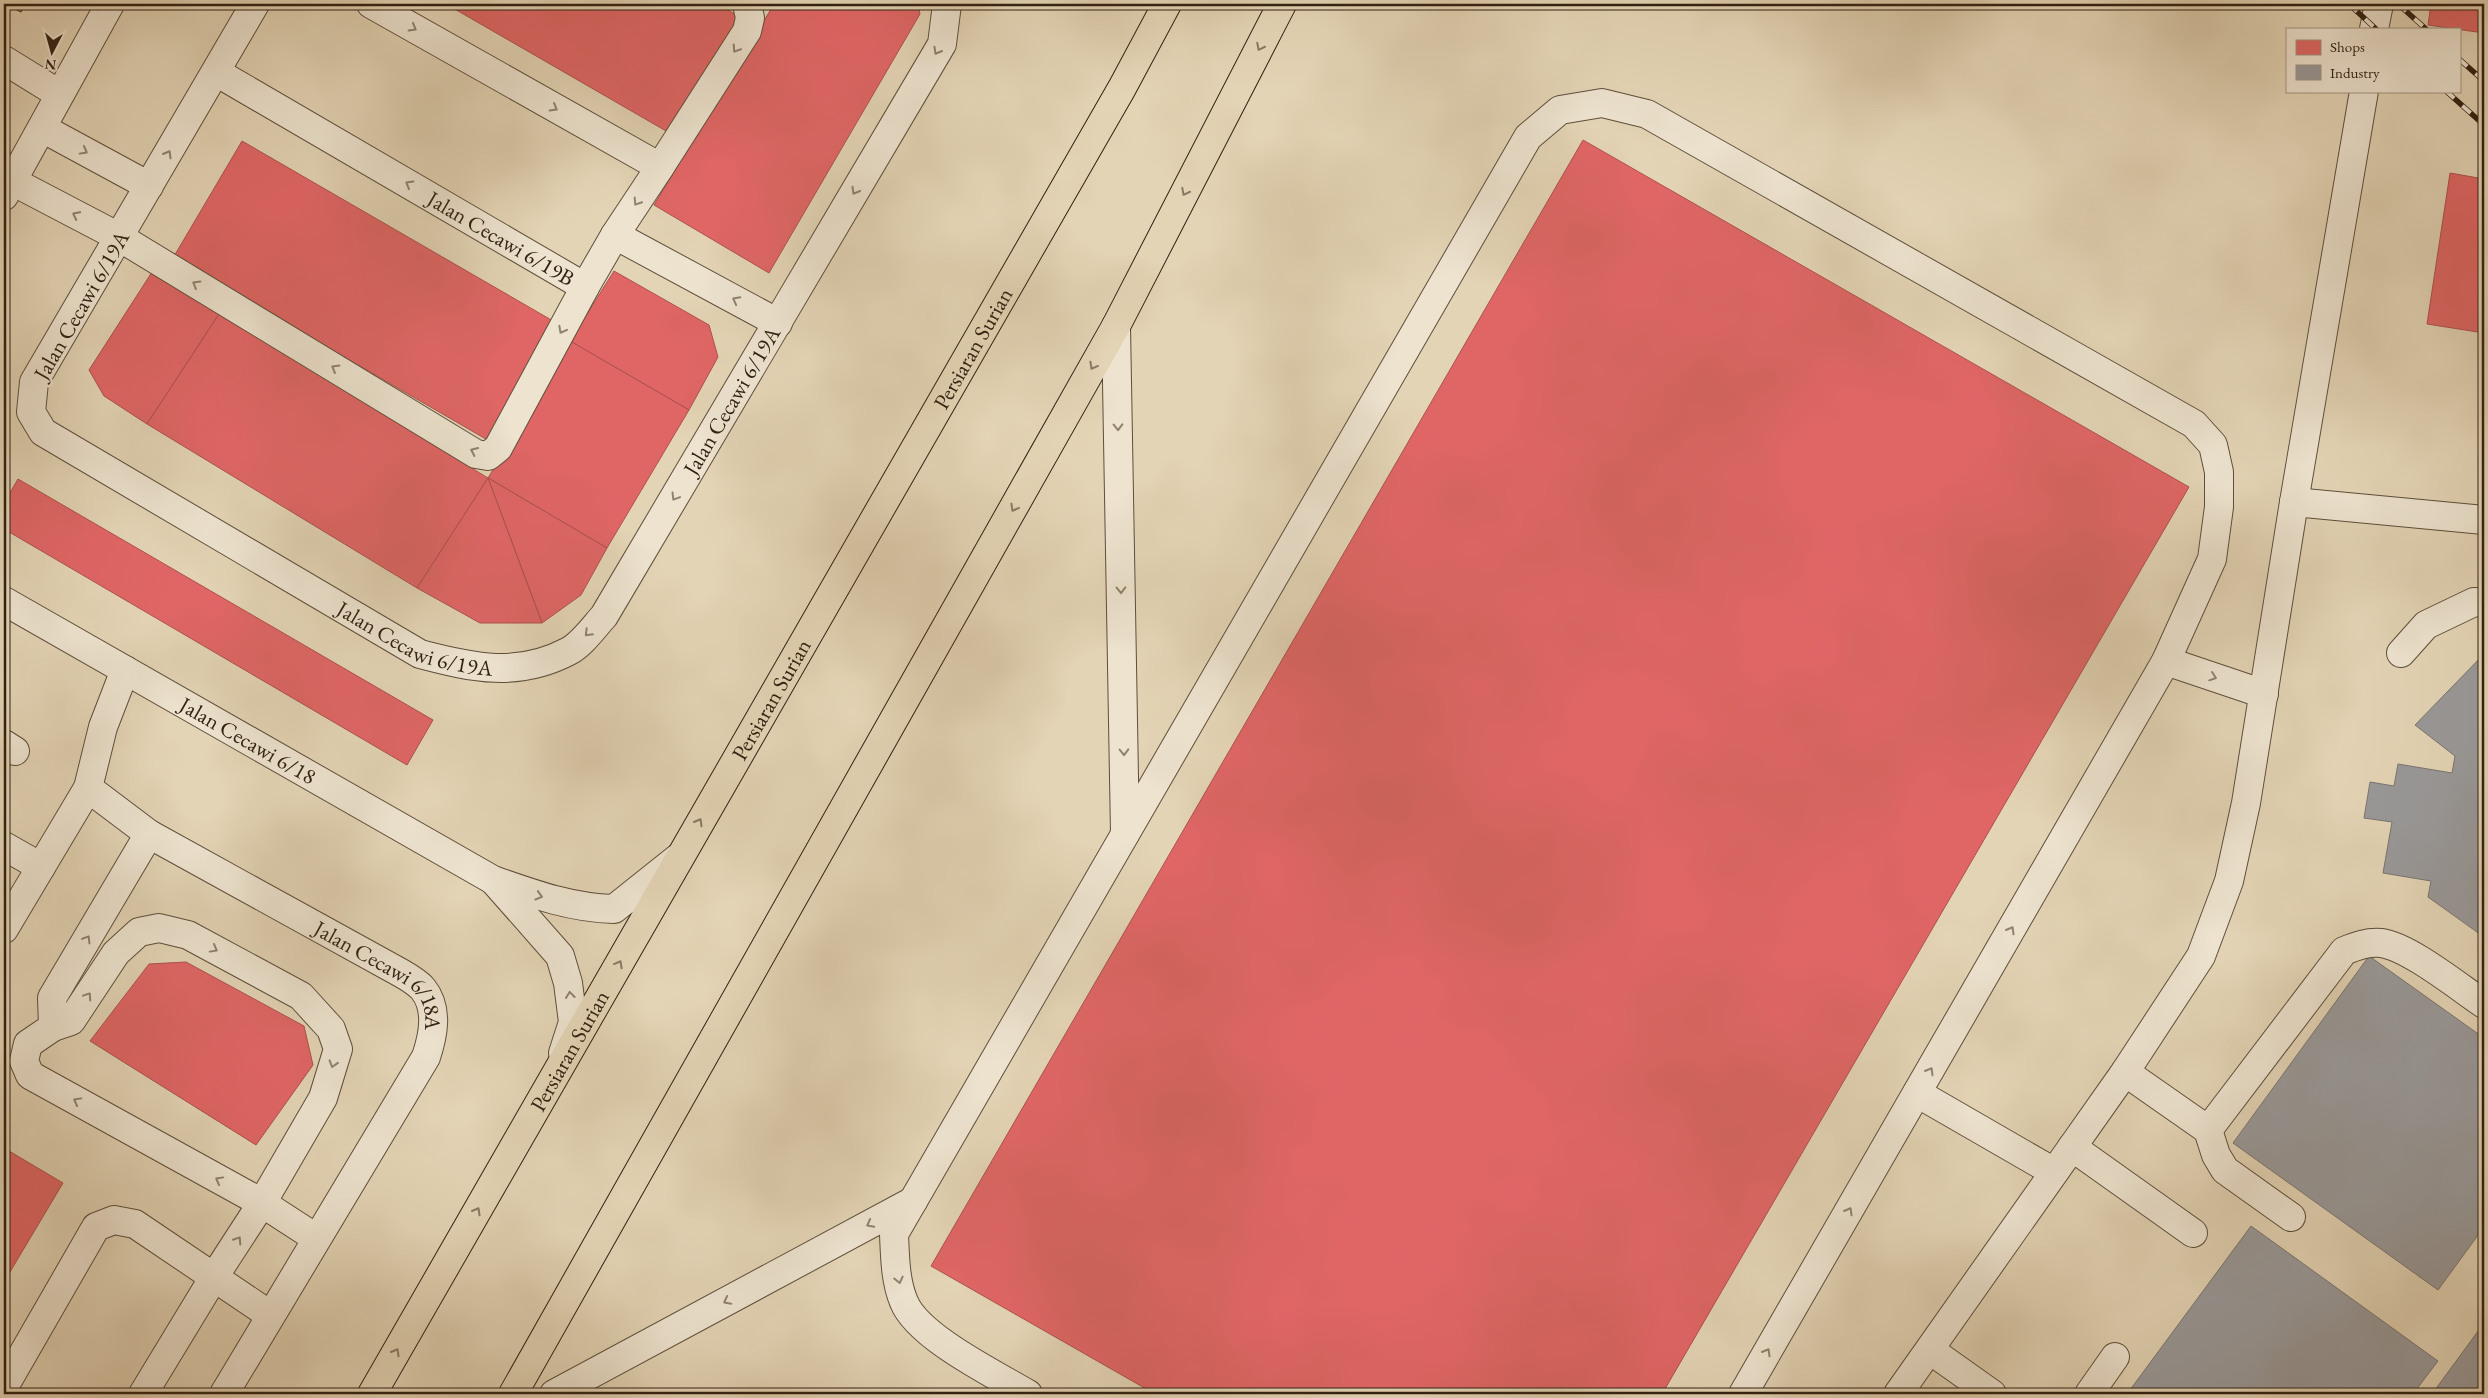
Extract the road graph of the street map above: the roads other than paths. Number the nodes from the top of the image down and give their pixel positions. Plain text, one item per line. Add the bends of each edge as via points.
1 (110, 4) edge
2 (255, 4) edge
3 (371, 4) edge
4 (747, 4) edge
5 (947, 4) edge
6 (1167, 4) edge
7 (1282, 4) edge
8 (2378, 4) edge
9 (2374, 28) edge
10 (4, 60) edge
11 (216, 72) junction
12 (2364, 92) edge
13 (59, 94) junction
14 (42, 128) junction
15 (660, 168) junction
16 (149, 186) junction
17 (8, 188) edge
18 (615, 235) junction
19 (119, 237) junction
20 (585, 287) junction
21 (778, 323) junction
22 (1116, 326) junction
23 (2294, 502) junction
24 (2484, 520) edge
25 (4, 601) edge
26 (2484, 603) edge
27 (2401, 653) dead end
28 (2166, 661) junction
29 (125, 670) junction
30 (2264, 694) junction
31 (88, 788) junction
32 (149, 834) junction
33 (1125, 835) junction
34 (4, 846) edge
35 (678, 858) junction
36 (41, 867) junction
37 (493, 880) junction
38 (4, 929) edge
39 (2484, 1004) edge
40 (53, 1027) junction
41 (2125, 1072) junction
42 (555, 1076) junction
43 (1917, 1094) junction
44 (2208, 1130) junction
45 (2072, 1147) junction
46 (2054, 1172) junction
47 (913, 1201) junction
48 (262, 1204) junction
49 (2291, 1217) dead end
50 (2193, 1233) dead end
51 (316, 1238) junction
52 (214, 1277) junction
53 (270, 1315) junction
54 (1930, 1350) junction
55 (2115, 1356) dead end
56 (4, 1387) edge
57 (143, 1394) edge
58 (224, 1394) edge
59 (372, 1394) edge
60 (513, 1394) edge
61 (554, 1394) edge
62 (1028, 1394) edge
63 (1743, 1394) edge
64 (1898, 1394) edge
65 (1992, 1394) edge
66 (2089, 1394) edge

1 - 13 street
2 - 11 street, Jalan Cecawi 6/19A
3 -> 15 street
4 -> 15 street, Jalan Cecawi 6/19B via 750,18 747,31
5 -> 21 street, Jalan Cecawi 6/19A via 942,44
35 -> 6 main road, Persiaran Surian via 1122,88
7 -> 22 main road
8 - 9 street
10 - 13 street
16 -> 11 street, Jalan Cecawi 6/19A
20 -> 11 street, Jalan Cecawi 6/19B
12 - 23 street
13 - 14 street
14 -> 16 street
14 - 17 street
15 -> 18 street, Jalan Cecawi 6/19B
16 - 19 street, Jalan Cecawi 6/19A
19 -> 17 street
18 - 20 street, Jalan Cecawi 6/19B
21 -> 18 street
20 -> 19 street via 498,448 488,456 476,454
21 -> 19 street, Jalan Cecawi 6/19A via 604,616 570,651 525,668 470,667 420,654 43,432 31,412 34,382
22 -> 33 street
22 -> 60 main road
23 - 24 street
23 - 30 street
25 - 29 street, Jalan Cecawi 6/18
26 - 27 street via 2474,602 2426,625
28 -> 30 street
28 - 33 street via 2212,559 2219,507 2219,472 2213,445 2194,424 1647,114 1602,103 1560,110 1528,137
43 -> 28 street
29 - 31 street via 103,727
29 - 37 street, Jalan Cecawi 6/18
30 - 41 street via 2229,882 2201,956
31 - 32 street, Jalan Cecawi 6/18A
31 - 36 street
40 -> 32 street via 52,998
32 - 51 street, Jalan Cecawi 6/18A via 401,972 423,989 432,1010 433,1034 426,1057
33 - 47 street
34 - 36 street
37 -> 35 street, Jalan Cecawi 6/18 via 588,908 614,909
42 -> 35 main road, Persiaran Surian
36 - 38 street
42 -> 37 street, Jalan Cecawi 6/18 via 573,1022 568,983 560,956
39 - 44 street via 2402,950 2382,943 2362,944 2344,951
48 -> 40 street via 30,1075 24,1061 28,1044
40 -> 48 street via 71,1021 116,953 139,932 159,928 188,935 301,996 331,1029 338,1049 323,1098
41 - 44 street
41 - 45 street
59 -> 42 main road, Persiaran Surian
43 - 46 street
63 -> 43 street
44 - 49 street via 2225,1170
45 - 46 street
45 - 50 street
46 - 54 street
47 -> 61 street
47 -> 62 street via 894,1234 895,1262 904,1303 930,1336
48 - 51 street
52 -> 48 street
51 - 53 street, Jalan Cecawi 6/18A
52 - 53 street
52 - 56 street via 135,1224 114,1220 96,1227
52 - 57 street
53 - 58 street, Jalan Cecawi 6/18A
54 - 64 street
54 - 65 street
55 - 66 street

